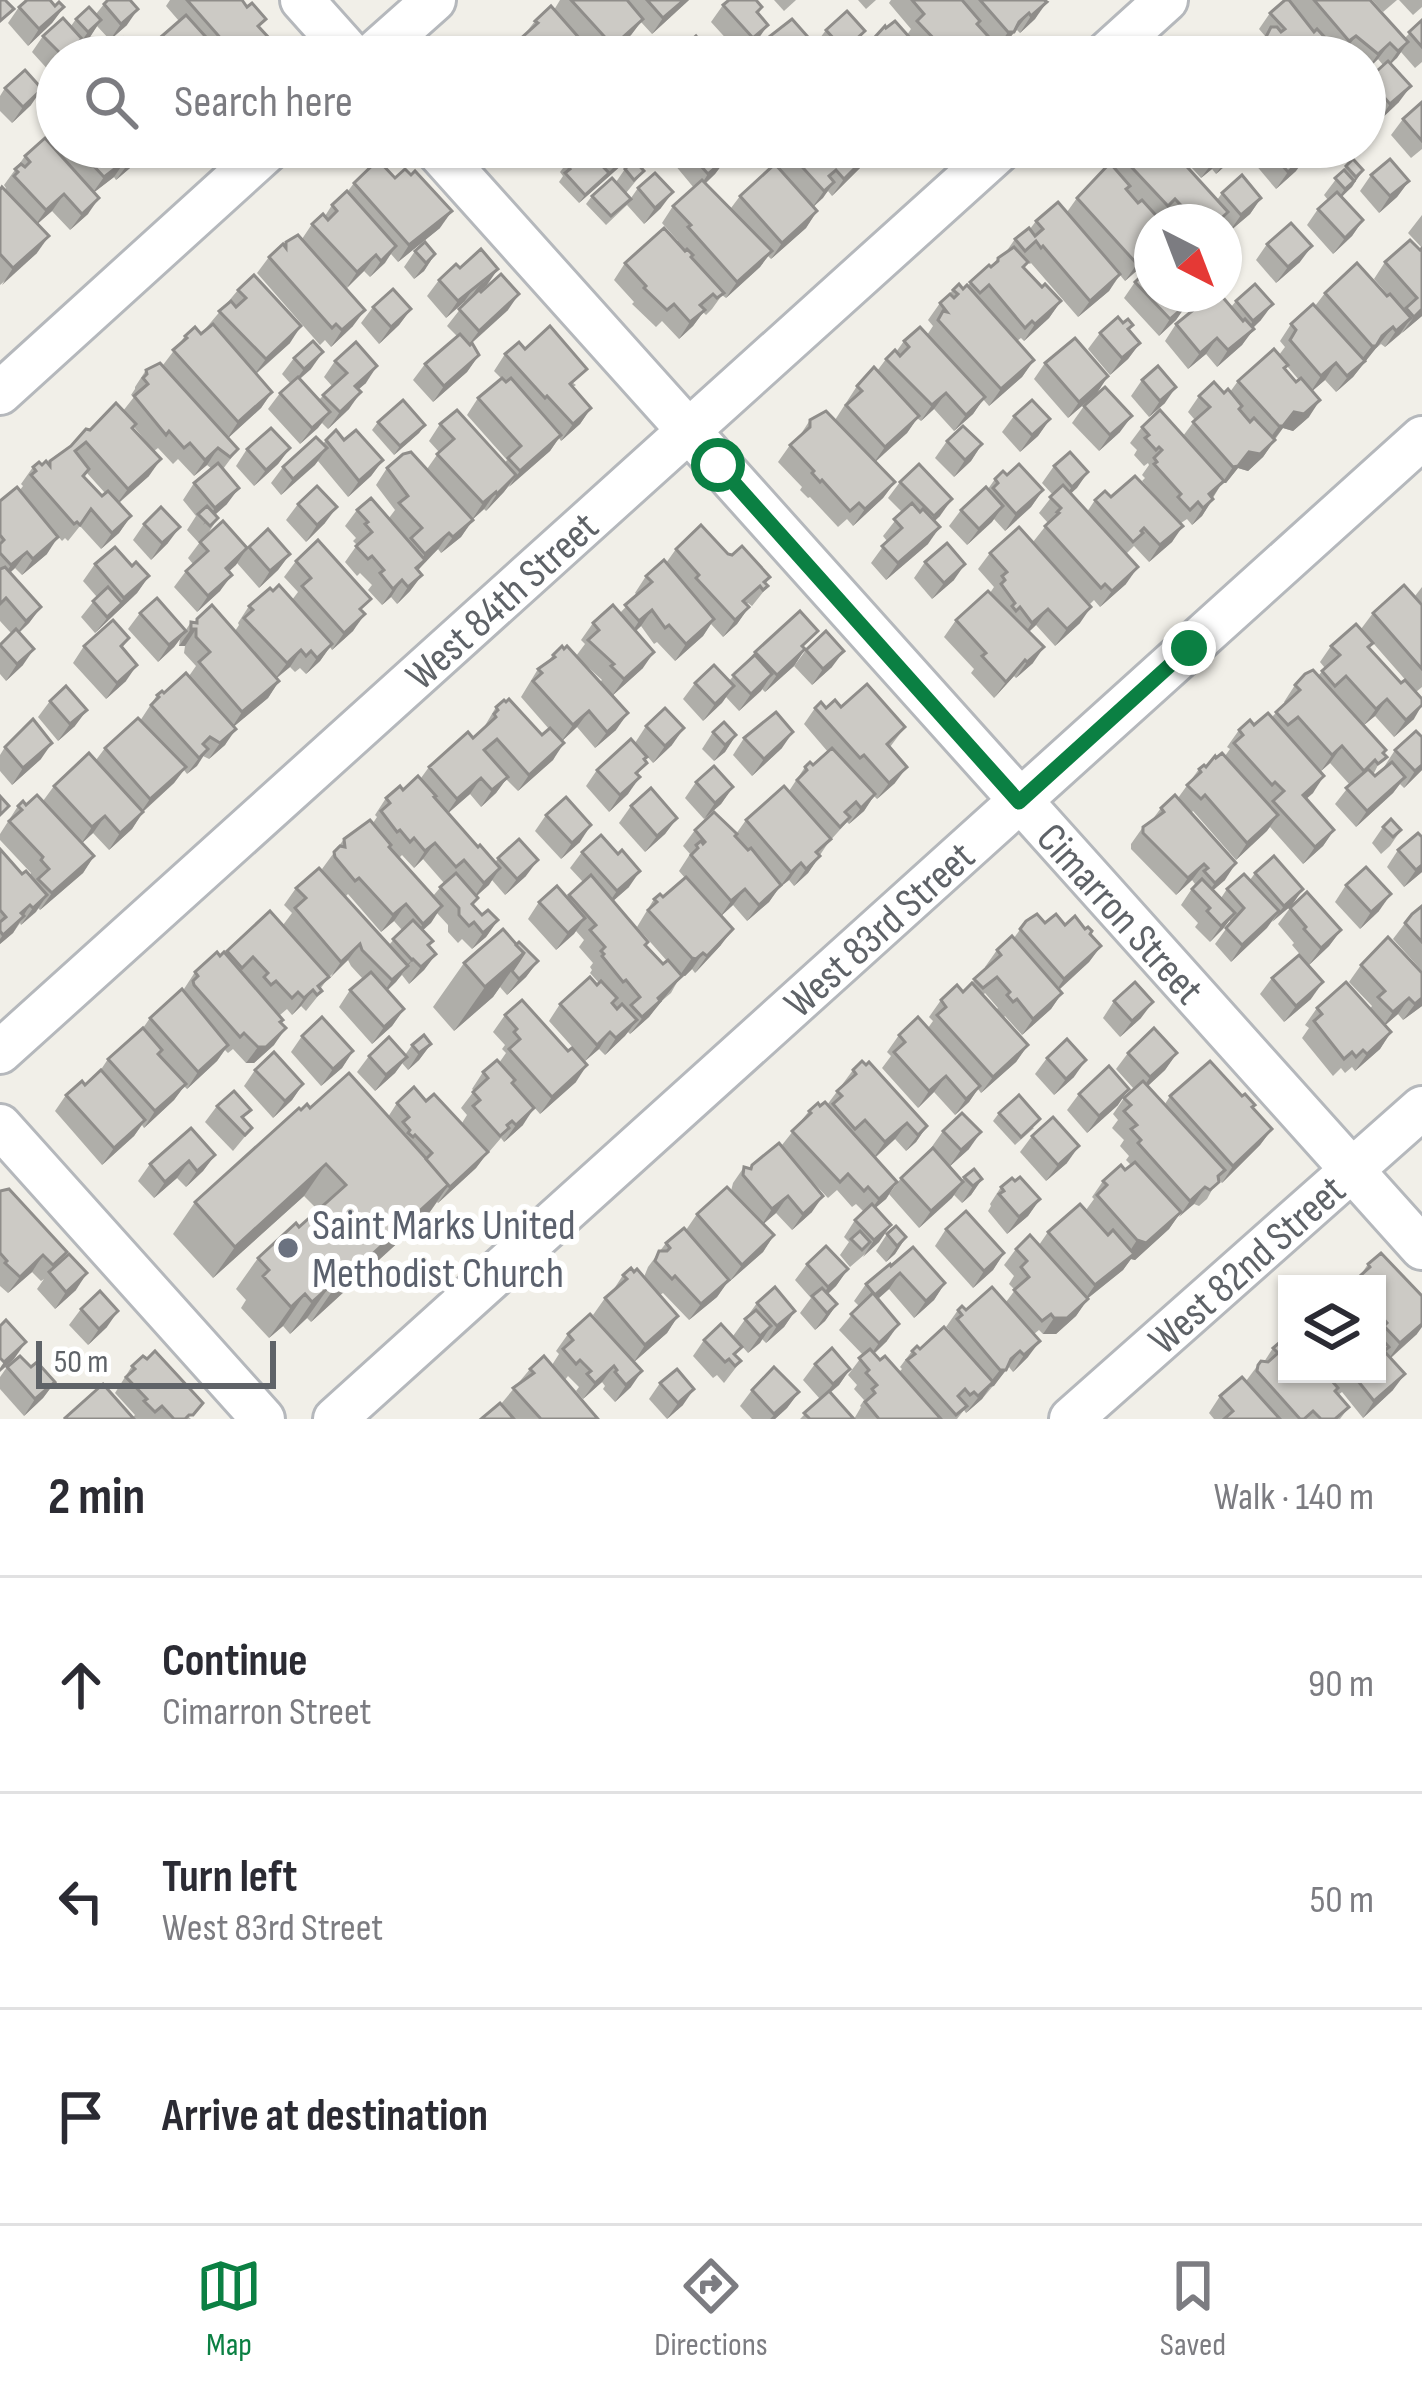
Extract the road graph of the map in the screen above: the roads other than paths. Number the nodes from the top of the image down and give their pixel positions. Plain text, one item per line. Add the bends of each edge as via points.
1 (302, 0) edge
2 (434, 0) edge
3 (1166, 0) edge
4 (334, 36) edge
5 (394, 36) edge
6 (1126, 36) edge
7 (248, 168) edge
8 (453, 168) edge
9 (980, 168) edge
10 (0, 393) edge
11 (688, 431) junction
12 (1422, 438) edge
13 (1019, 802) junction
14 (0, 1052) edge
15 (1422, 1108) edge
16 (0, 1126) edge
17 (1352, 1171) junction
18 (1422, 1248) edge
19 (263, 1419) edge
20 (335, 1419) edge
21 (1071, 1419) edge

1 - 4 street
2 - 5 street
3 - 6 street
7 - 10 street
8 - 11 street, Cimarron Street
9 - 11 street, West 84th Street
11 - 13 street, Cimarron Street
11 - 14 street, West 84th Street
12 - 13 street, West 83rd Street
13 - 17 street, Cimarron Street
13 - 20 street, West 83rd Street
15 - 17 street, West 82nd Street
16 - 19 street
17 - 18 street, Cimarron Street
17 - 21 street, West 82nd Street

